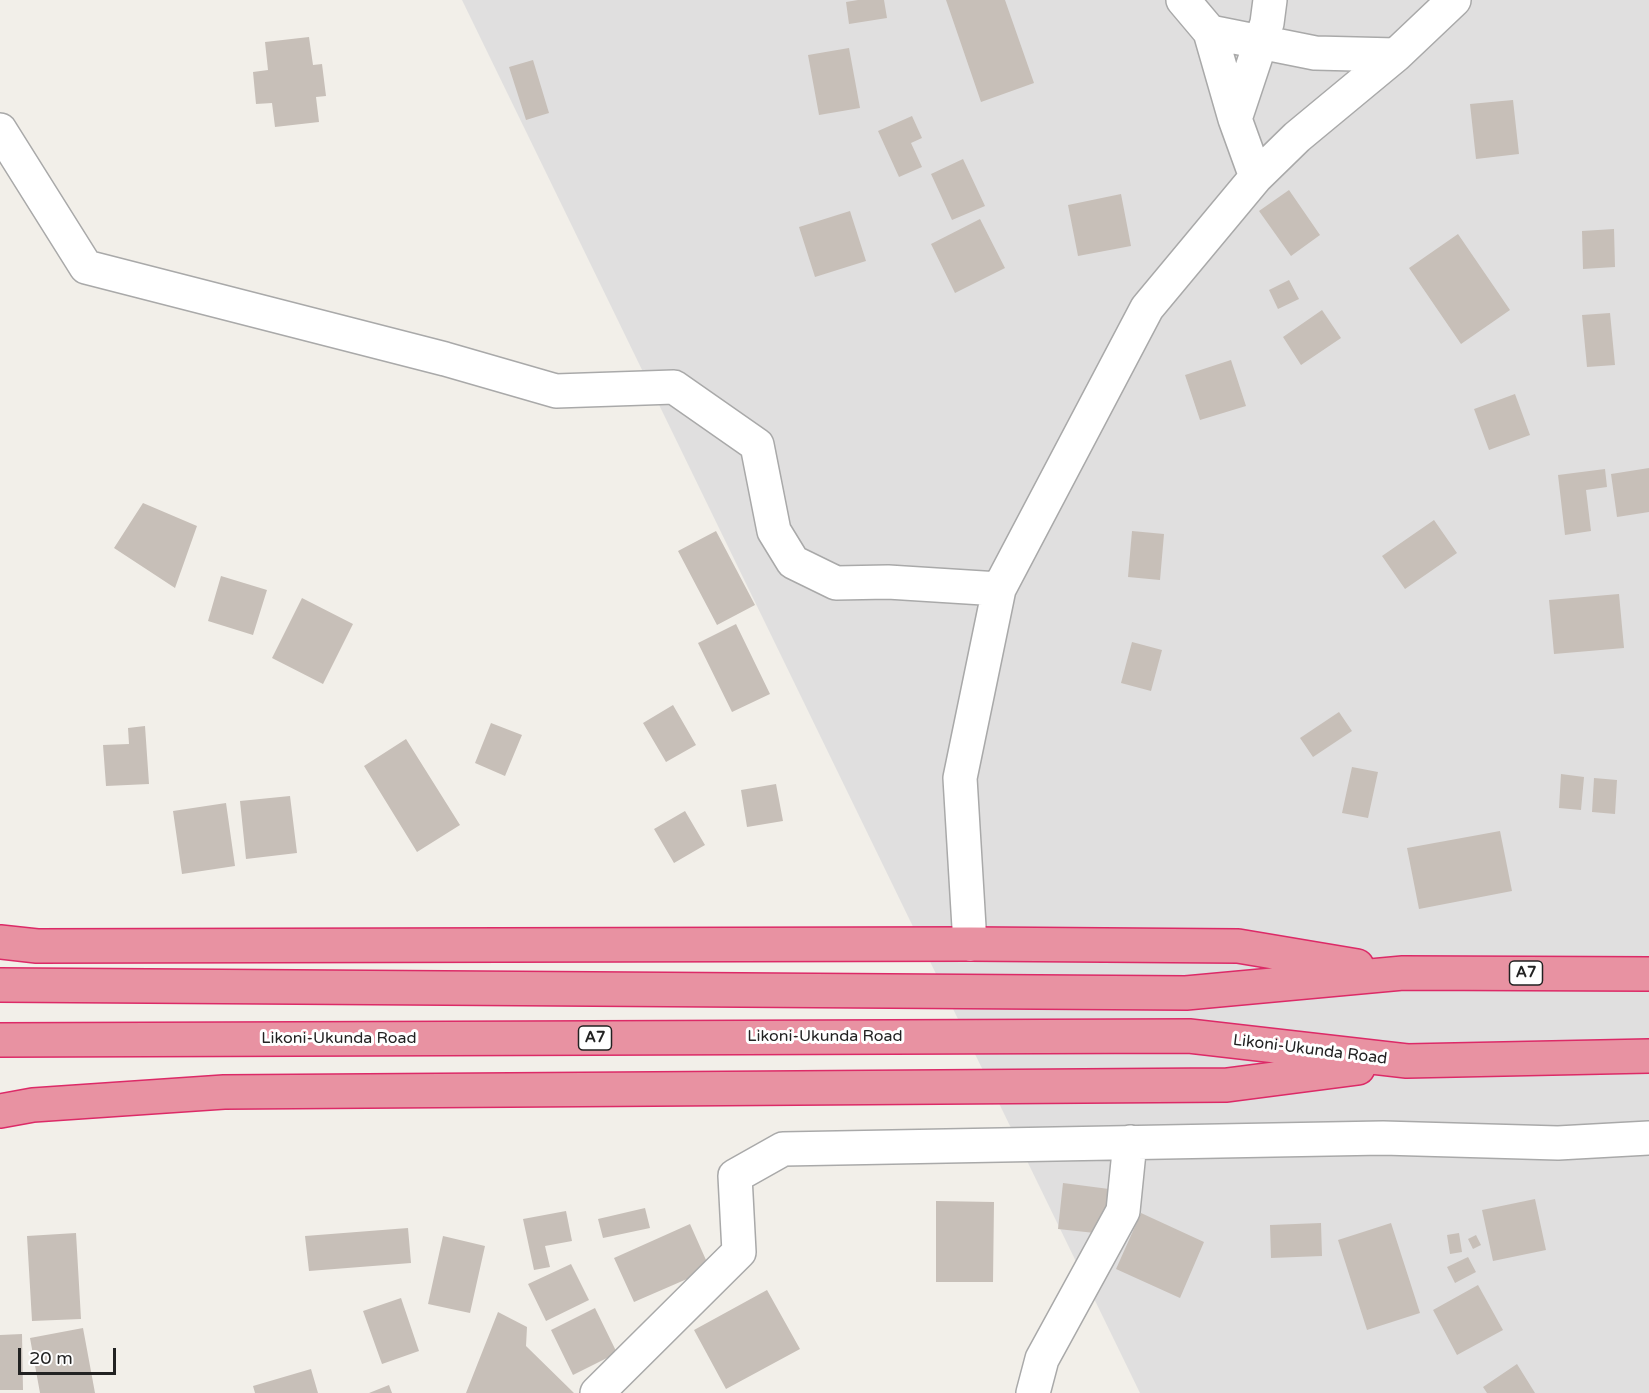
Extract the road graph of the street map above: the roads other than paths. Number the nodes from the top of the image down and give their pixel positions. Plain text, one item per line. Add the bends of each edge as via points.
1 (1183, 0) edge
2 (1270, 0) edge
3 (1454, 0) edge
4 (1210, 32) junction
5 (1260, 43) junction
6 (1396, 56) junction
7 (1235, 119) junction
8 (0, 130) edge
9 (1256, 177) junction
10 (999, 589) junction
11 (0, 942) edge
12 (970, 944) junction
13 (1403, 973) junction
14 (1649, 974) edge
15 (0, 985) edge
16 (0, 1040) edge
17 (1649, 1056) edge
18 (1407, 1061) junction
19 (0, 1111) edge
20 (1649, 1138) edge
21 (1130, 1142) junction
22 (597, 1393) edge
23 (1033, 1393) edge

1 - 4 street
2 - 5 street
3 - 6 street
4 - 5 street
4 - 7 street
5 - 6 street via 1315,53
5 - 7 street
6 - 9 street via 1297,137
7 - 9 street
8 - 10 street via 86,267 445,358 556,391 674,387 757,445 774,531 793,562 836,583
9 - 10 street via 1147,308
10 - 12 street via 960,778
11 - 12 highway via 37,946
12 - 13 highway via 1238,946
13 - 14 highway, A7
13 - 15 highway, A7 via 1186,993
16 - 18 highway, Likoni-Ukunda Road / A7 via 1189,1036
17 - 18 highway, Likoni-Ukunda Road / A7
18 - 19 highway via 1227,1085 224,1092 33,1105
20 - 21 street via 1558,1143 1383,1138
21 - 22 street via 783,1149 735,1176 740,1252
21 - 23 street via 1123,1212 1042,1359

